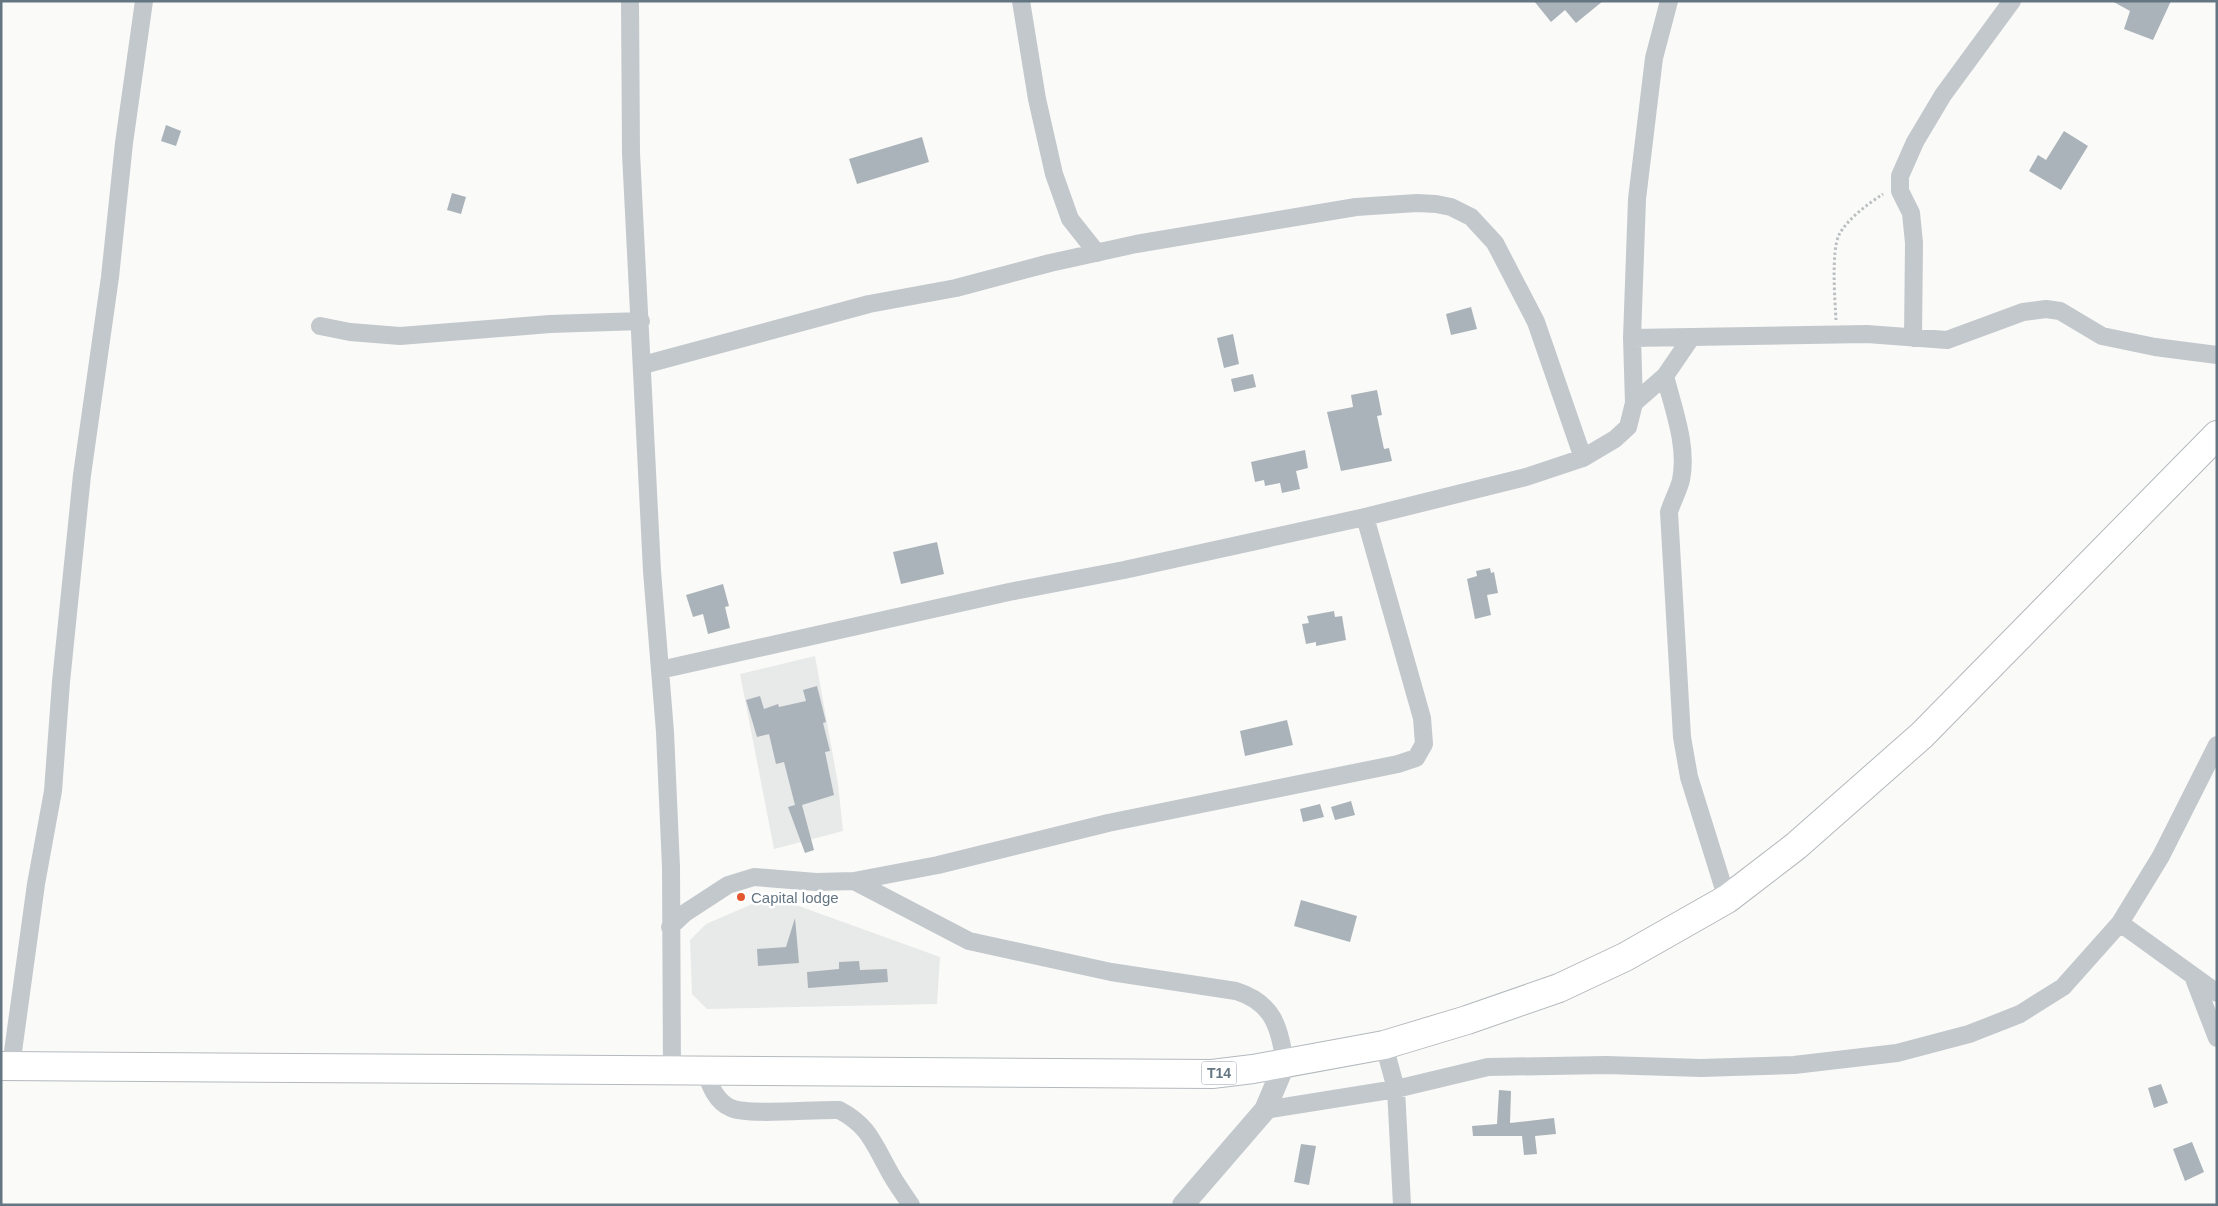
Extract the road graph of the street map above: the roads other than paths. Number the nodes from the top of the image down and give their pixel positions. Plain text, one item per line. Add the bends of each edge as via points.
1 (144, 1) edge
2 (630, 1) edge
3 (1021, 1) edge
4 (1669, 1) edge
5 (2012, 1) edge
6 (1097, 253) junction
7 (641, 322) junction
8 (320, 326) dead end
9 (1632, 338) junction
10 (1690, 338) junction
11 (1913, 338) junction
12 (2217, 355) edge
13 (643, 366) junction
14 (1665, 376) junction
15 (1634, 403) junction
16 (2217, 435) edge
17 (1583, 458) junction
18 (1364, 517) junction
19 (660, 670) junction
20 (2217, 745) edge
21 (854, 881) junction
22 (1727, 899) junction
23 (2120, 923) junction
24 (670, 927) junction
25 (2193, 976) junction
26 (2217, 993) edge
27 (2217, 1038) edge
28 (1384, 1045) junction
29 (1284, 1063) junction
30 (6, 1066) edge
31 (672, 1071) junction
32 (705, 1071) junction
33 (1396, 1089) junction
34 (1265, 1110) junction
35 (911, 1205) edge
36 (1182, 1205) edge
37 (1402, 1205) edge

1 - 30 street via 81,484 53,791
2 - 7 street via 631,153
3 - 6 street via 1037,99 1054,174 1070,219
4 - 9 street via 1654,58 1638,190
5 - 11 street via 1943,95 1916,142 1898,184 1912,221
6 - 13 street via 956,288 869,304
6 - 17 street via 1356,207 1417,202 1461,212 1471,217 1495,243 1526,299
7 - 8 street via 550,324 400,336
7 - 13 street
9 - 10 street
9 - 15 street
10 - 11 street via 1867,334
10 - 14 street
11 - 12 street via 1954,339 2023,312 2046,309 2060,311 2102,336 2138,345
13 - 19 street
14 - 15 street
14 - 22 street via 1682,457 1681,481 1668,512 1682,737 1688,776
15 - 17 street via 1628,427 1615,440
16 - 22 highway, T14 via 1922,735 1796,846
17 - 18 street via 1526,477
18 - 19 street
18 - 21 street via 1422,718 1424,744 1416,758
19 - 24 street via 671,867
20 - 23 street via 2161,856
21 - 24 street via 816,882 754,877 738,881 685,913
21 - 29 street via 969,941 1102,970 1236,991 1253,997 1275,1021
22 - 28 highway, T14 via 1625,957 1559,988
23 - 25 street
23 - 33 street via 2063,988 2020,1014 1969,1034 1897,1053 1794,1065 1488,1067
24 - 31 street
25 - 26 street
25 - 27 street
28 - 29 highway, T14
28 - 33 street
29 - 32 highway, T14 via 1212,1074
29 - 34 street
30 - 31 highway, T14
31 - 32 highway, T14
32 - 35 street via 719,1100 730,1108 746,1112 839,1110 853,1117 873,1139
33 - 34 street
33 - 37 street
34 - 36 street

